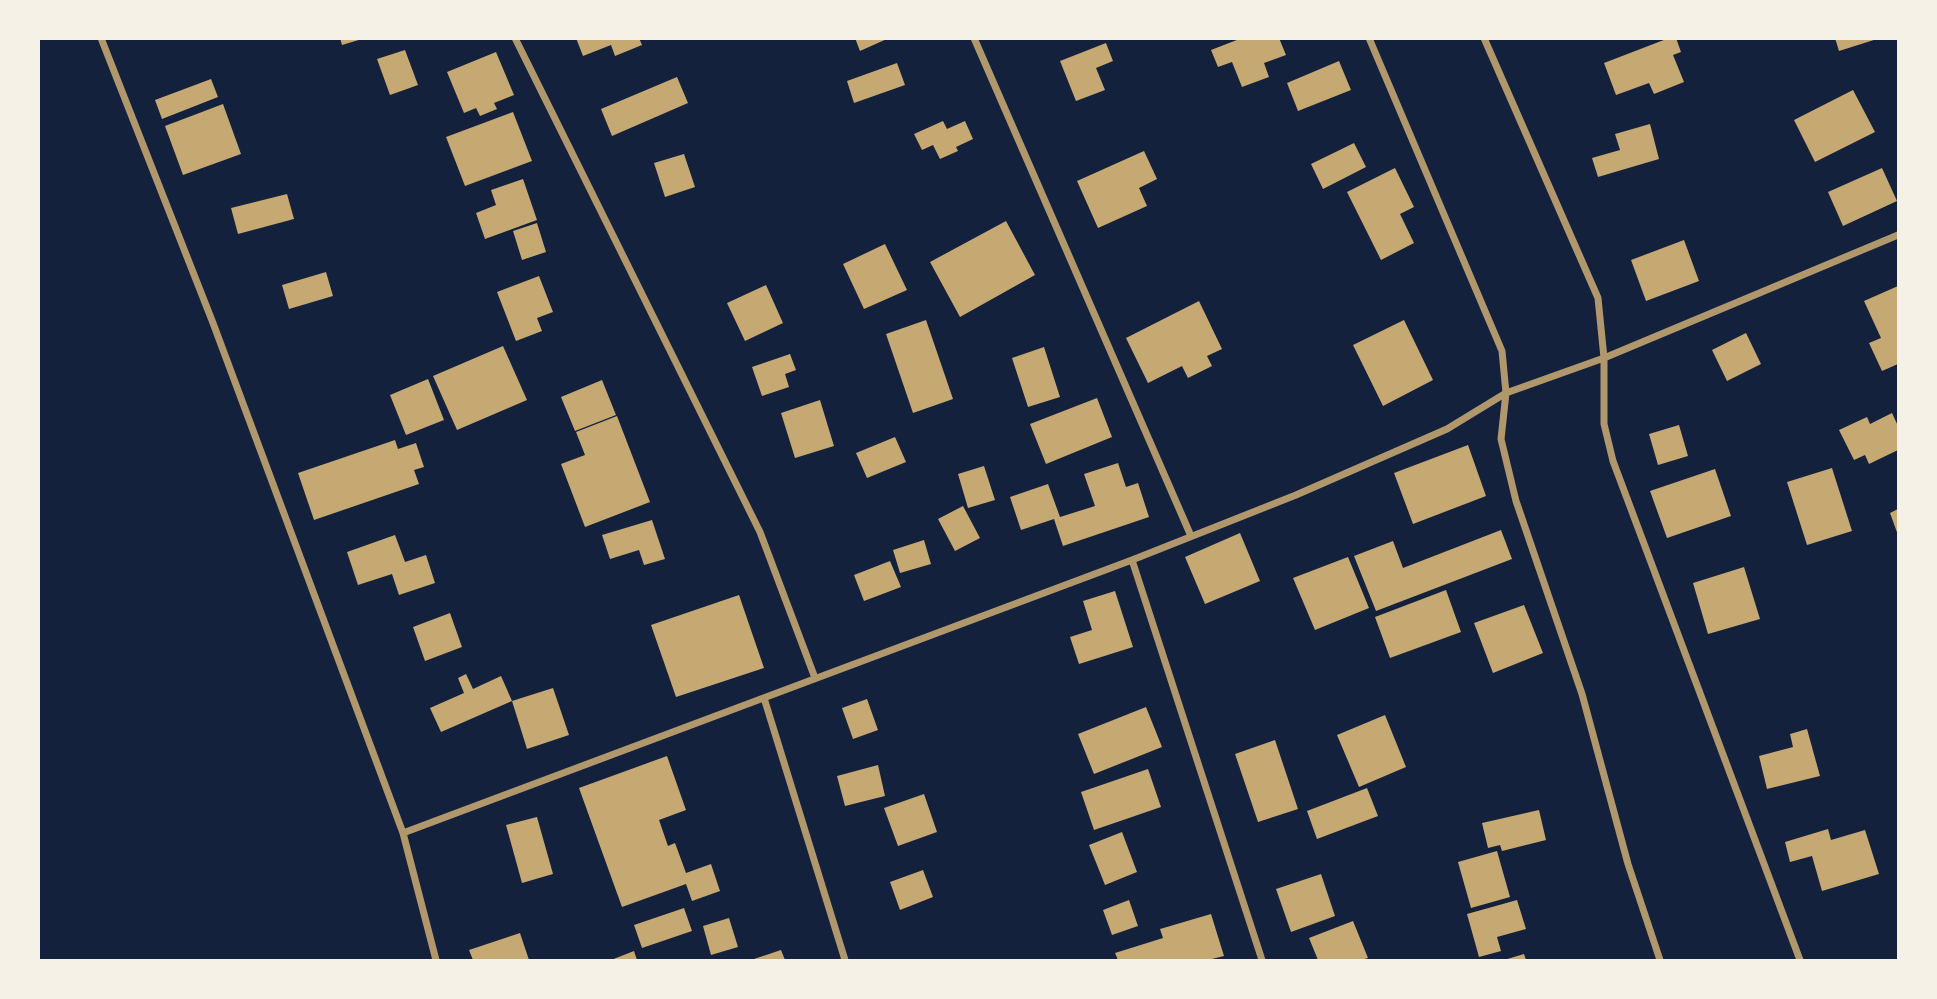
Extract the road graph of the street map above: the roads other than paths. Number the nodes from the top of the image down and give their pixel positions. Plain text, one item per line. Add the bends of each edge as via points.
1 (100, 38) edge
2 (515, 38) edge
3 (974, 38) edge
4 (1369, 38) edge
5 (1484, 38) edge
6 (1899, 235) edge
7 (1604, 358) junction
8 (1506, 393) junction
9 (1191, 536) junction
10 (1132, 560) junction
11 (815, 678) junction
12 (764, 698) junction
13 (403, 833) junction
14 (436, 961) edge
15 (845, 961) edge
16 (1262, 961) edge
17 (1660, 961) edge
18 (1800, 961) edge

1 - 13 street via 213,323
2 - 11 street via 760,532
3 - 9 street
4 - 8 street via 1502,351
5 - 7 street via 1598,298
6 - 7 street
7 - 8 street
7 - 18 street via 1604,424 1613,461
8 - 9 street via 1447,429
8 - 17 street via 1501,439 1516,502 1582,694 1628,864
9 - 10 street
10 - 11 street
10 - 16 street
11 - 12 street
12 - 13 street
12 - 15 street
13 - 14 street

